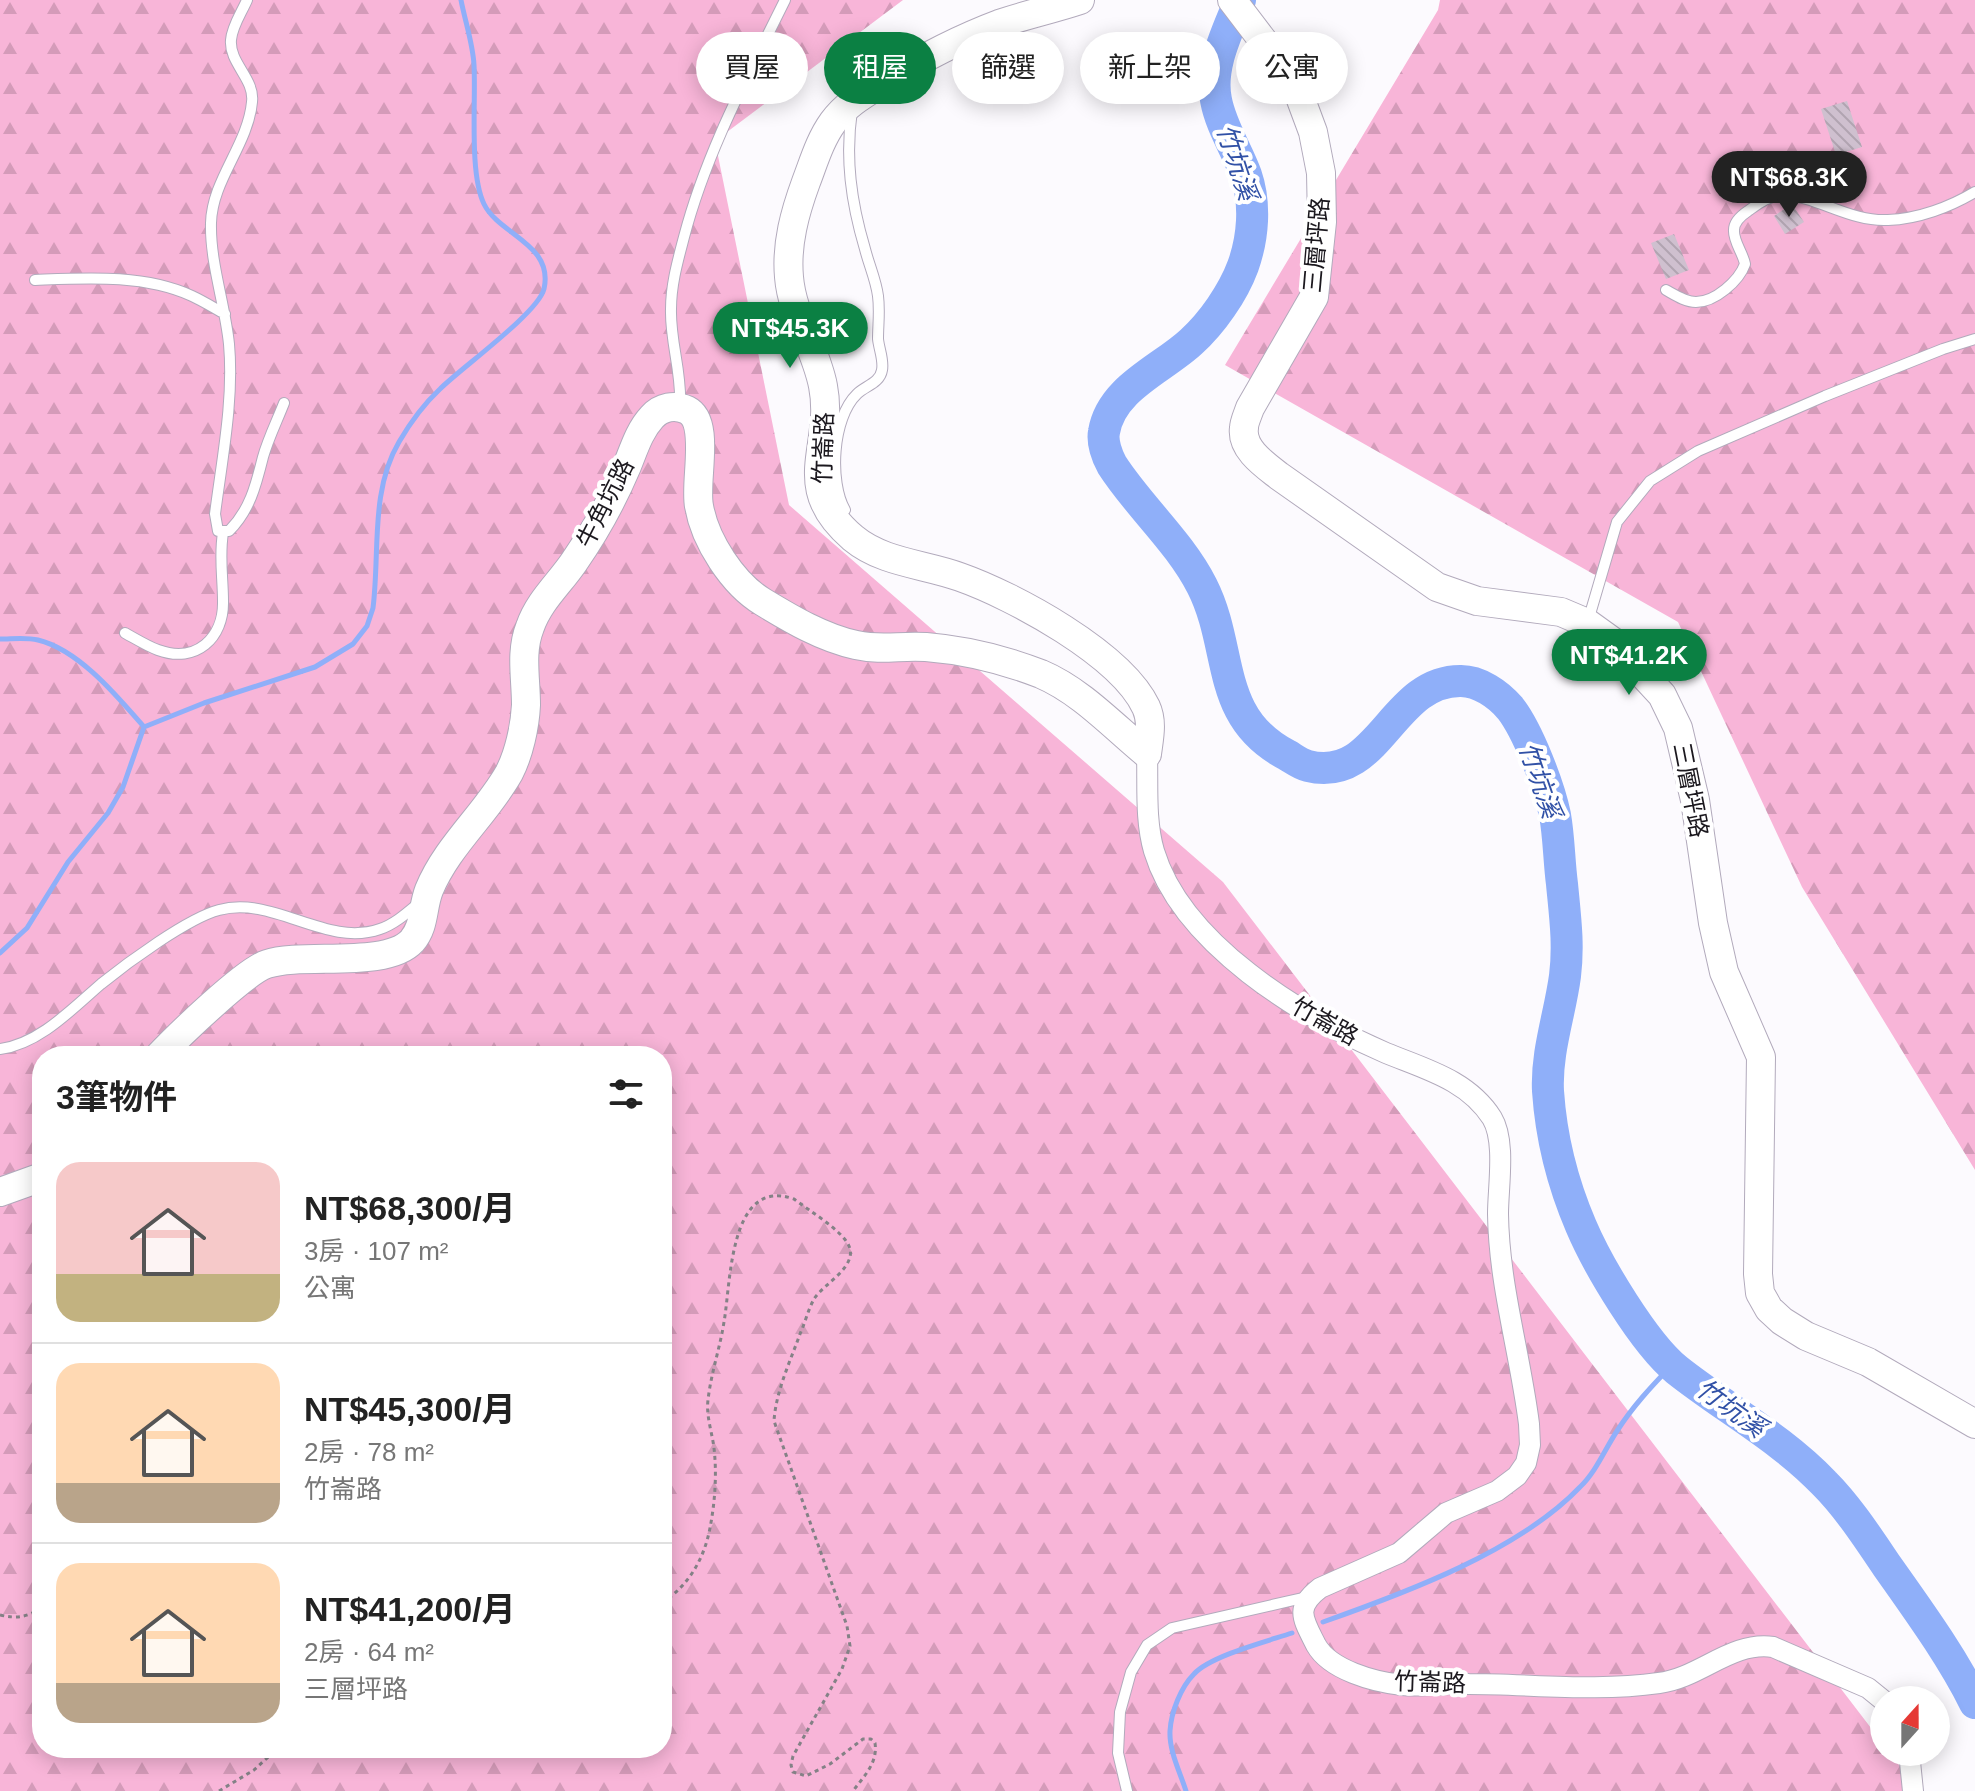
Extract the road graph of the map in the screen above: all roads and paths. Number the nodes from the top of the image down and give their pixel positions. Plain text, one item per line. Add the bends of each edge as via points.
1 (247, 0) edge
2 (785, 0) edge
3 (1080, 0) edge
4 (1232, 0) edge
5 (936, 52) edge
6 (850, 104) edge
7 (853, 104) edge
8 (1975, 192) edge
9 (35, 280) dead end
10 (1666, 290) dead end
11 (225, 314) junction
12 (1975, 339) edge
13 (284, 403) dead end
14 (680, 407) junction
15 (223, 533) junction
16 (887, 556) junction
17 (1587, 623) junction
18 (125, 633) dead end
19 (1147, 754) junction
20 (427, 895) junction
21 (170, 1046) edge
22 (0, 1049) edge
23 (32, 1181) edge
24 (0, 1192) edge
25 (1975, 1424) edge
26 (672, 1595) edge
27 (1308, 1597) junction
28 (32, 1614) edge
29 (0, 1615) edge
30 (1870, 1690) edge
31 (267, 1758) edge
32 (1910, 1766) edge
33 (219, 1791) edge
34 (853, 1791) edge
35 (1127, 1791) edge
36 (1913, 1791) edge

1 - 11 lane via 231,38 252,107 211,222
2 - 14 lane via 718,138 678,257 670,311
3 - 5 street, 竹崙路 via 972,34
4 - 17 street, 三層坪路 via 1300,97 1321,173 1314,297 1250,408 1246,441 1279,476 1437,587 1477,601 1561,612
6 - 16 street, 竹崙路 via 822,139 795,212 789,279 823,384 826,410 818,488 829,512 853,538
7 - 16 lane via 848,167 878,295 882,370 856,395 843,418 835,482 848,516
8 - 10 lane via 1959,202 1890,221 1862,219 1796,197 1765,199 1736,223 1733,231 1745,264 1729,285 1708,300 1695,302
9 - 11 lane via 104,278 149,284 189,294
11 - 15 lane via 230,379 215,525
12 - 17 lane via 1698,451 1650,481 1617,522
13 - 15 lane via 254,494 235,525
14 - 19 street via 700,424 696,484 711,540 734,577 758,599 850,644 962,652 1042,675 1070,689
14 - 20 street, 牛角坑路 via 653,415 601,519 540,604 528,630 526,707 509,772 438,870
15 - 18 lane via 222,614 216,635 189,654 160,651
16 - 19 street, 竹崙路 via 959,576 1062,627 1127,681 1146,707 1151,727
17 - 25 street, 三層坪路 via 1612,641 1662,695 1678,728 1724,972 1761,1057 1760,1293 1769,1309 1806,1336 1868,1362
19 - 27 street, 竹崙路 via 1154,849 1165,881 1193,921 1283,998 1371,1046 1464,1087 1495,1122 1499,1142 1500,1254 1529,1424 1526,1463 1497,1491 1446,1513 1399,1553
20 - 21 street, 牛角坑路 via 421,927 409,944 388,955 266,964
20 - 22 lane via 379,930 349,932 264,909 217,910 116,974 40,1033
23 - 24 street
26 - 34 path via 701,1560 710,1530 715,1474 708,1402 733,1251 748,1212 761,1199 784,1195 841,1235 851,1257 813,1300 774,1421 850,1646 791,1765 793,1772 806,1776 871,1739 873,1763
27 - 30 street, 竹崙路 via 1303,1620 1321,1653 1343,1668 1402,1685 1661,1683 1757,1645 1773,1647
27 - 35 lane via 1172,1628 1147,1645 1131,1672 1120,1712 1118,1753
28 - 29 path
31 - 33 path
32 - 36 street

